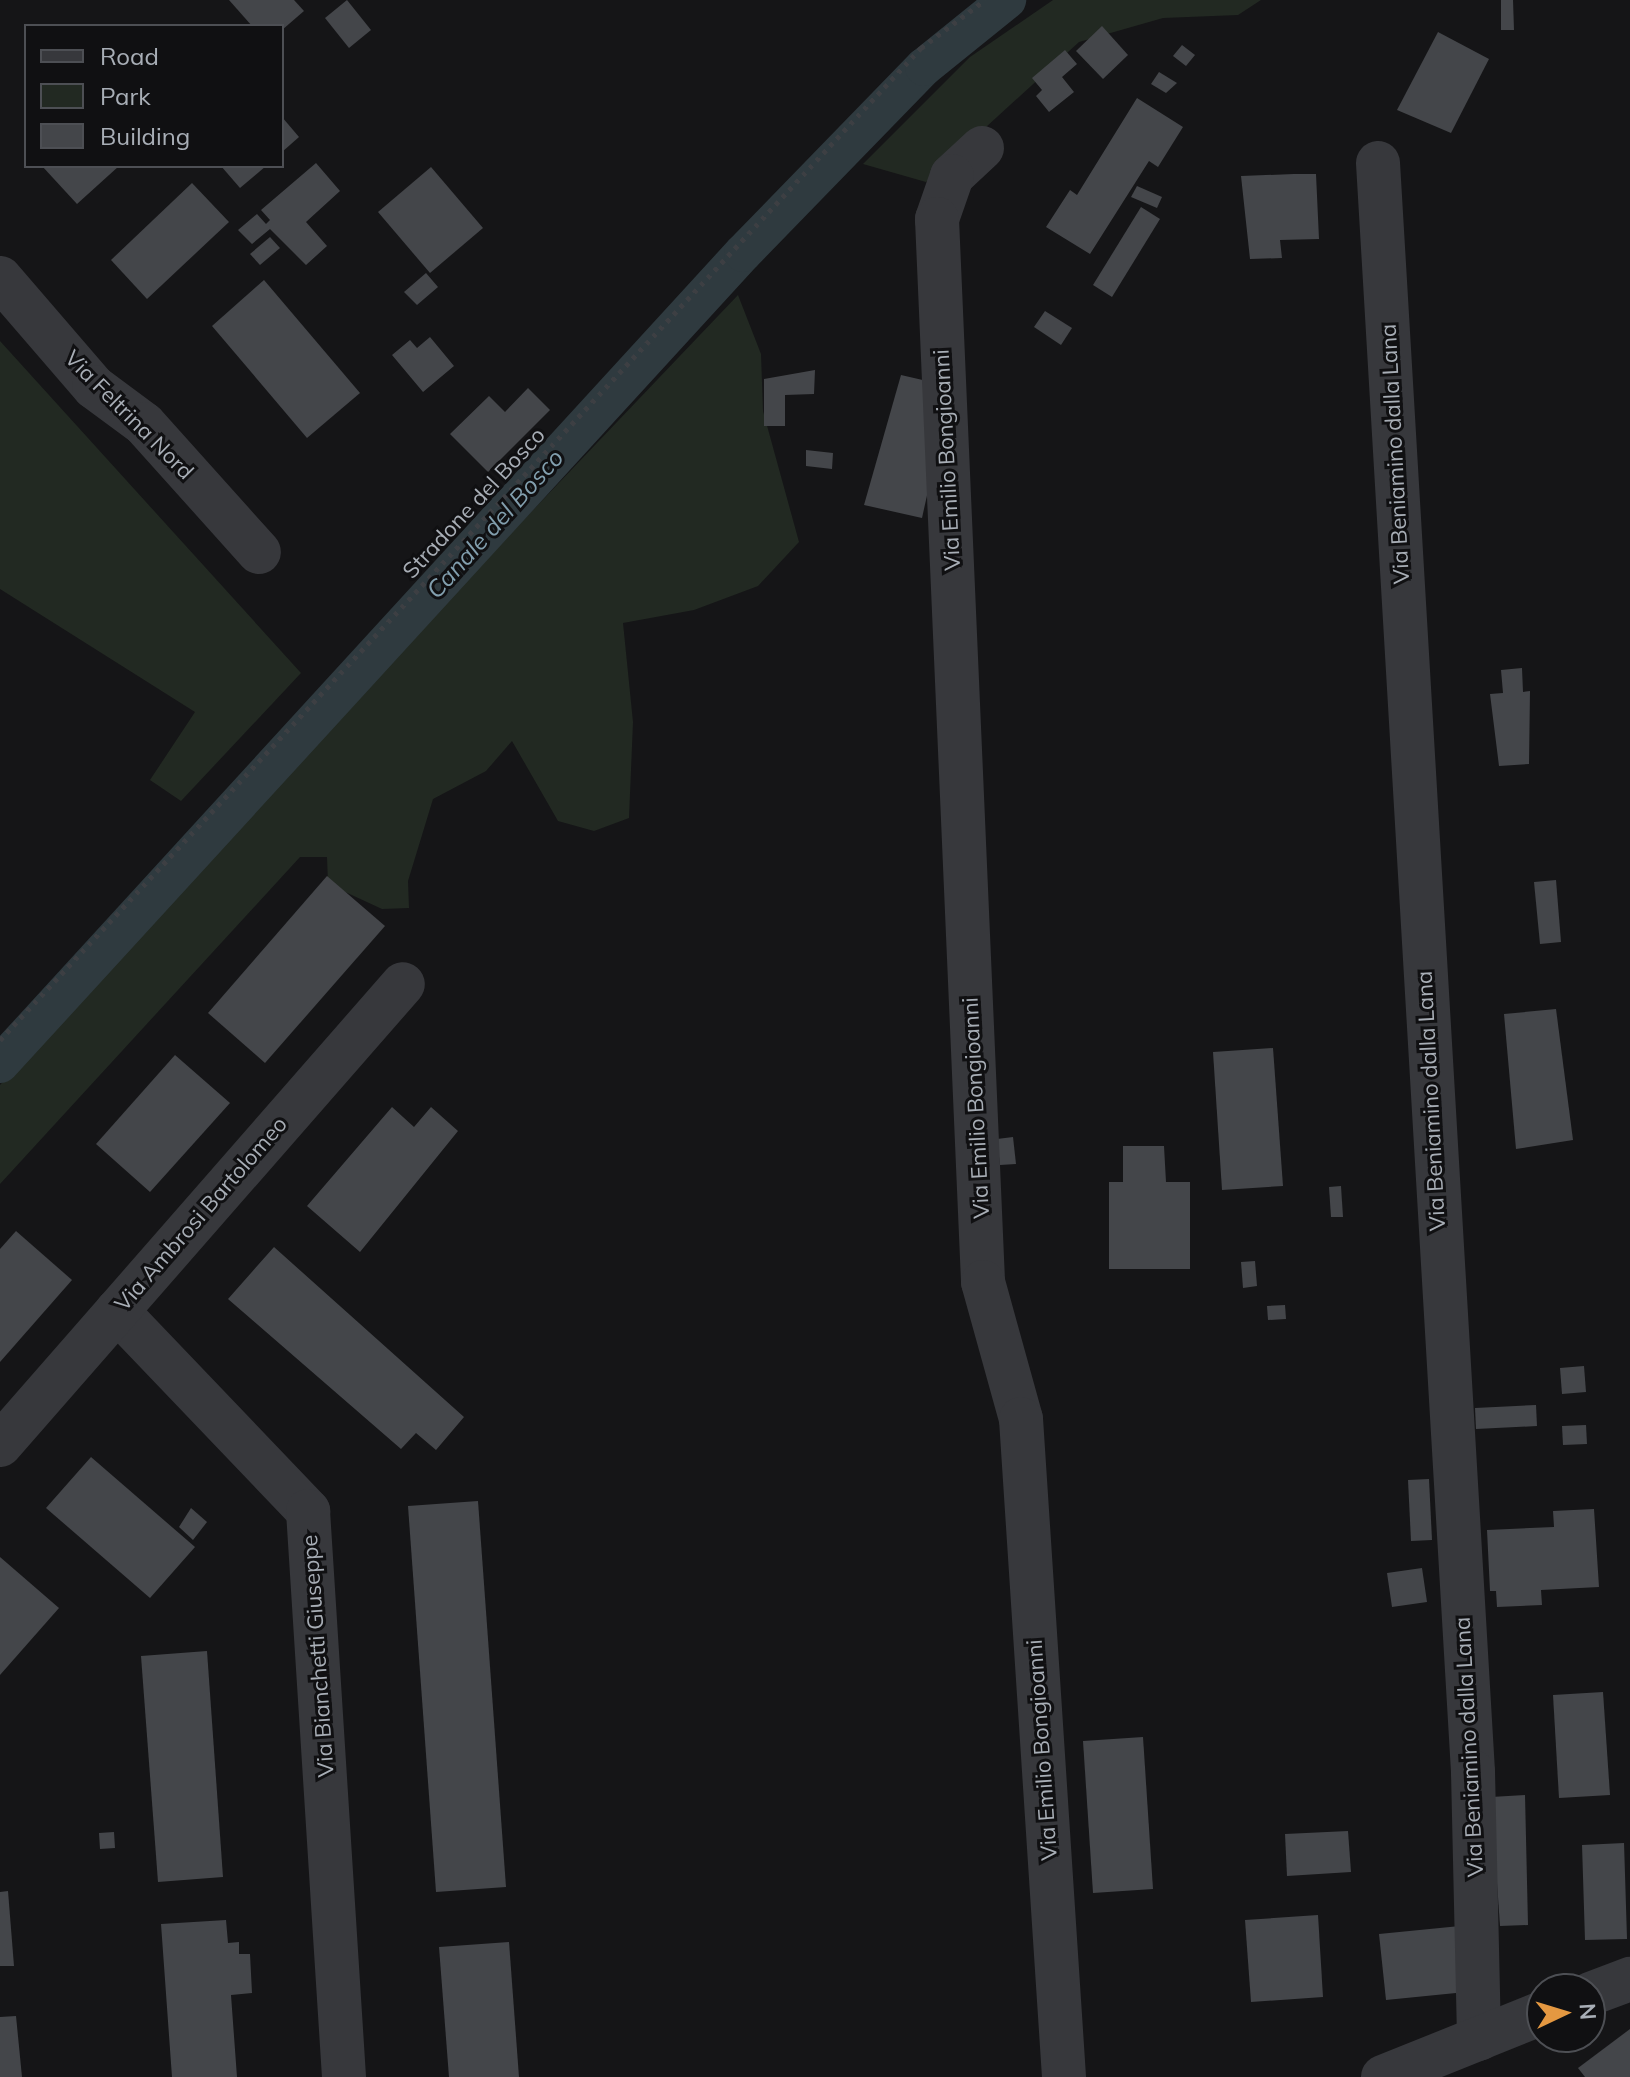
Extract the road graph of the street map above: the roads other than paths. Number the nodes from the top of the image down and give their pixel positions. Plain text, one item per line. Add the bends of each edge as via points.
1 (982, 148) dead end
2 (1378, 163) dead end
3 (0, 278) edge
4 (259, 552) dead end
5 (403, 984) dead end
6 (117, 1311) junction
7 (0, 1445) edge
8 (1630, 1979) edge
9 (1606, 1988) edge
10 (1526, 2020) edge
11 (1479, 2039) junction
12 (344, 2077) edge
13 (1064, 2077) edge
14 (1383, 2077) edge

1 - 13 street, Via Emilio Bongioanni via 952,176 937,219 983,1282 1021,1419
2 - 11 street, Via Beniamino dalla Lana via 1473,1772
3 - 4 street, Via Feltrina Nord via 94,387 144,424
5 - 6 street, Via Ambrosi Bartolomeo
6 - 7 street, Via Ambrosi Bartolomeo
6 - 12 street, Via Bianchetti Giuseppe via 308,1511
8 - 9 street
10 - 11 street
11 - 14 street

